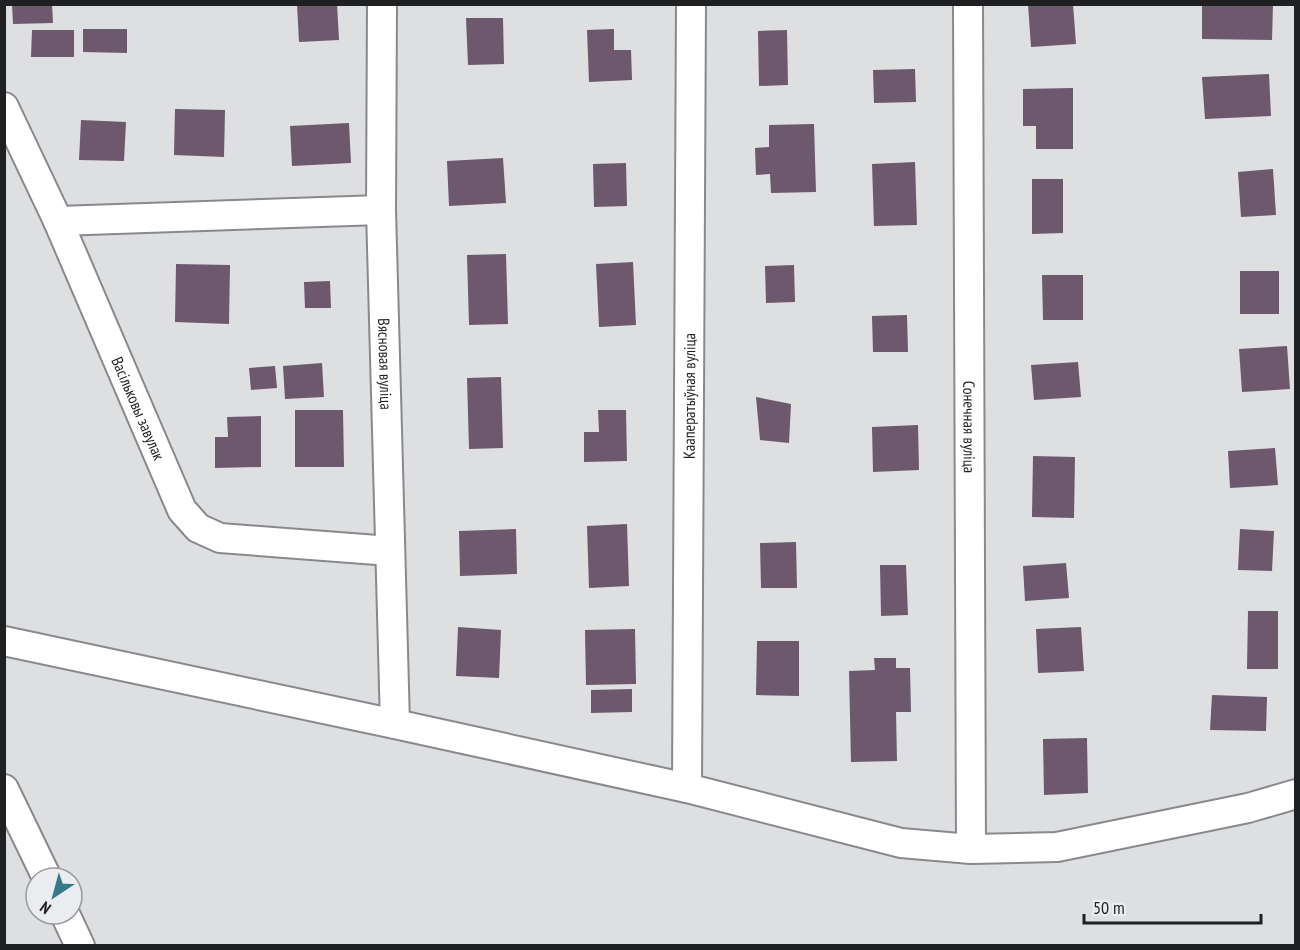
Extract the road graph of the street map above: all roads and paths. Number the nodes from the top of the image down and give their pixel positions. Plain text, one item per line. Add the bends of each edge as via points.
1 (382, 4) edge
2 (691, 4) edge
3 (968, 4) edge
4 (4, 107) edge
5 (381, 210) junction
6 (58, 220) junction
7 (390, 551) junction
8 (4, 641) edge
9 (395, 724) junction
10 (687, 788) junction
11 (4, 789) edge
12 (1296, 794) edge
13 (970, 849) junction
14 (41, 866) edge
15 (71, 926) edge
16 (80, 945) edge

1 - 5 street, Вясновая вуліца
2 - 10 street, Кааператыўная вуліца
3 - 13 street, Сонечная вуліца
4 - 6 street, Васільковы завулак
5 - 6 street
5 - 7 street, Вясновая вуліца
6 - 7 street, Васільковы завулак via 182,510 198,528 220,538
7 - 9 street, Вясновая вуліца
8 - 9 street
9 - 10 street
10 - 13 street via 901,843
11 - 14 street
12 - 13 street via 1248,808 1057,847
15 - 16 street

